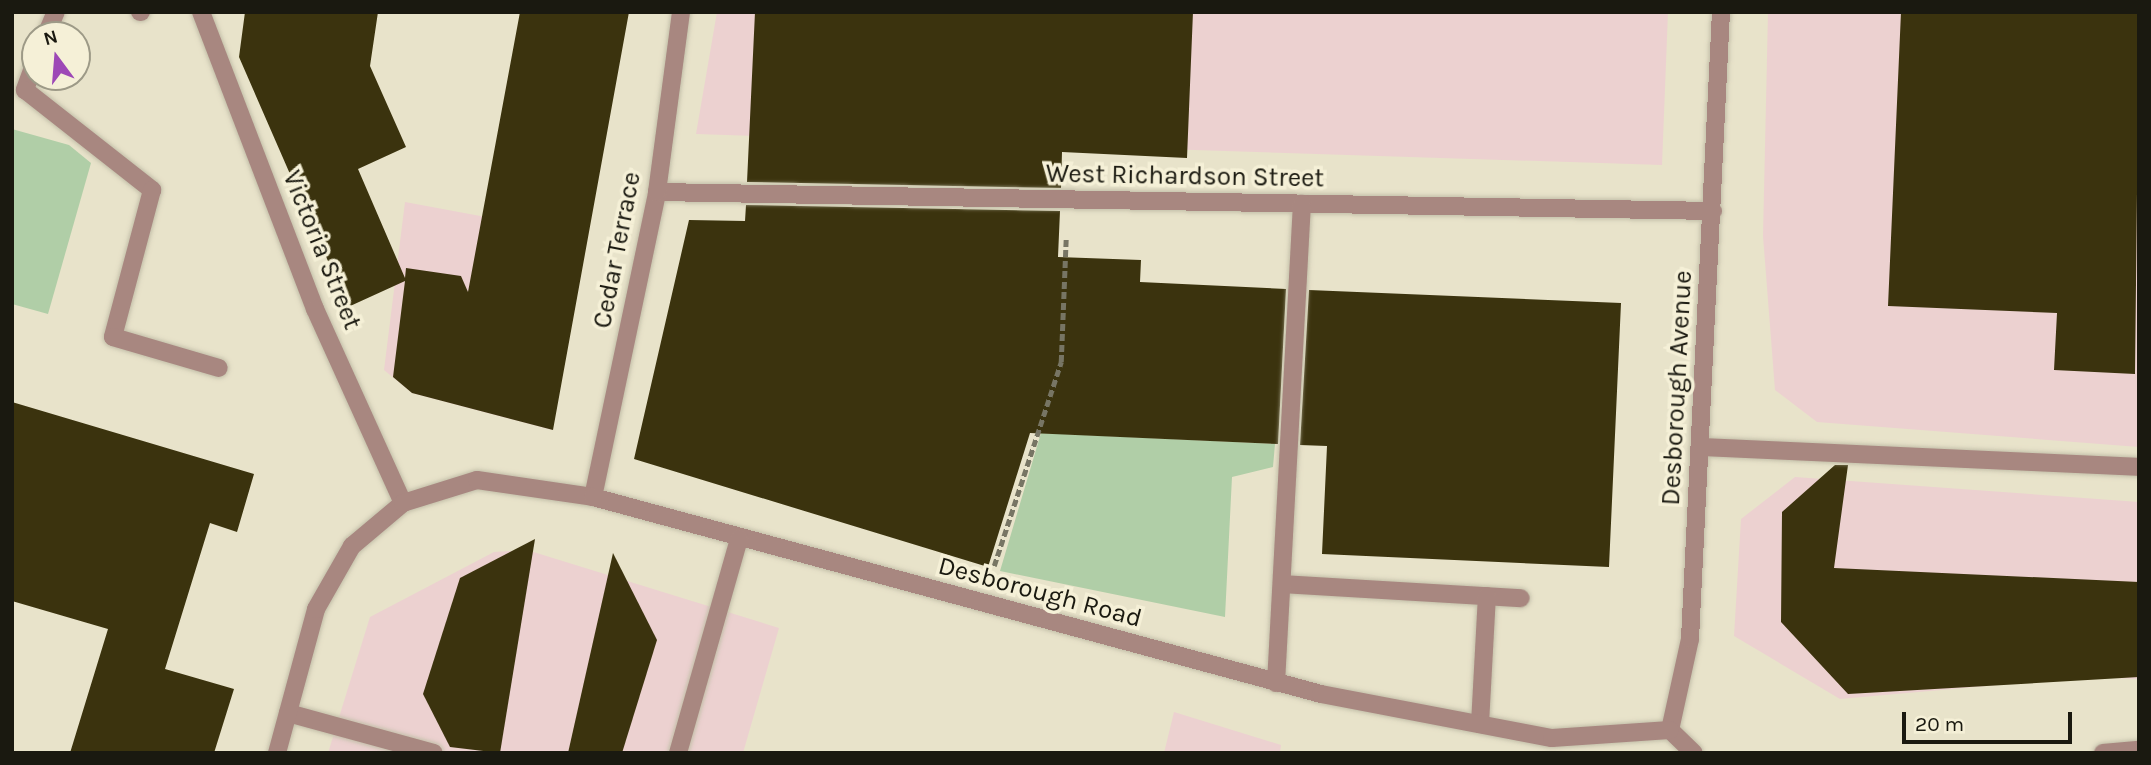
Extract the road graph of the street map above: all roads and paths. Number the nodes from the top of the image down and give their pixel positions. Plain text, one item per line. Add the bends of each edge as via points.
1 (201, 12) edge
2 (681, 12) edge
3 (1721, 12) edge
4 (27, 91) edge
5 (657, 192) junction
6 (1068, 200) junction
7 (1302, 204) junction
8 (1713, 211) junction
9 (219, 368) dead end
10 (1700, 447) junction
11 (2139, 467) edge
12 (593, 496) junction
13 (404, 503) junction
14 (739, 539) junction
15 (1282, 584) junction
16 (1487, 596) junction
17 (1521, 598) dead end
18 (982, 604) junction
19 (1276, 683) junction
20 (288, 713) junction
21 (1480, 724) junction
22 (1670, 730) junction
23 (2139, 750) edge
24 (277, 753) edge
25 (434, 753) edge
26 (678, 753) edge
27 (1695, 753) edge
28 (2104, 753) edge

1 - 13 street, Victoria Street via 315,309
2 - 5 street, Cedar Terrace
3 - 8 street, Desborough Avenue
4 - 9 street via 152,190 113,337
5 - 6 street, West Richardson Street
5 - 12 street, Cedar Terrace
6 - 7 street, West Richardson Street
6 - 18 path via 1061,362
7 - 8 street, West Richardson Street
7 - 15 street
8 - 10 street, Desborough Avenue
10 - 11 street
10 - 22 street, Desborough Avenue via 1690,639
12 - 13 street, Desborough Road via 477,480
12 - 14 street, Desborough Road
13 - 20 street via 352,546 316,609
14 - 18 street, Desborough Road
14 - 26 street
15 - 16 street
15 - 19 street
16 - 17 street
16 - 21 street
18 - 19 street, Desborough Road
19 - 21 street, Desborough Road
20 - 24 street
20 - 25 street
21 - 22 street, Desborough Road via 1552,737
22 - 27 street
23 - 28 street

